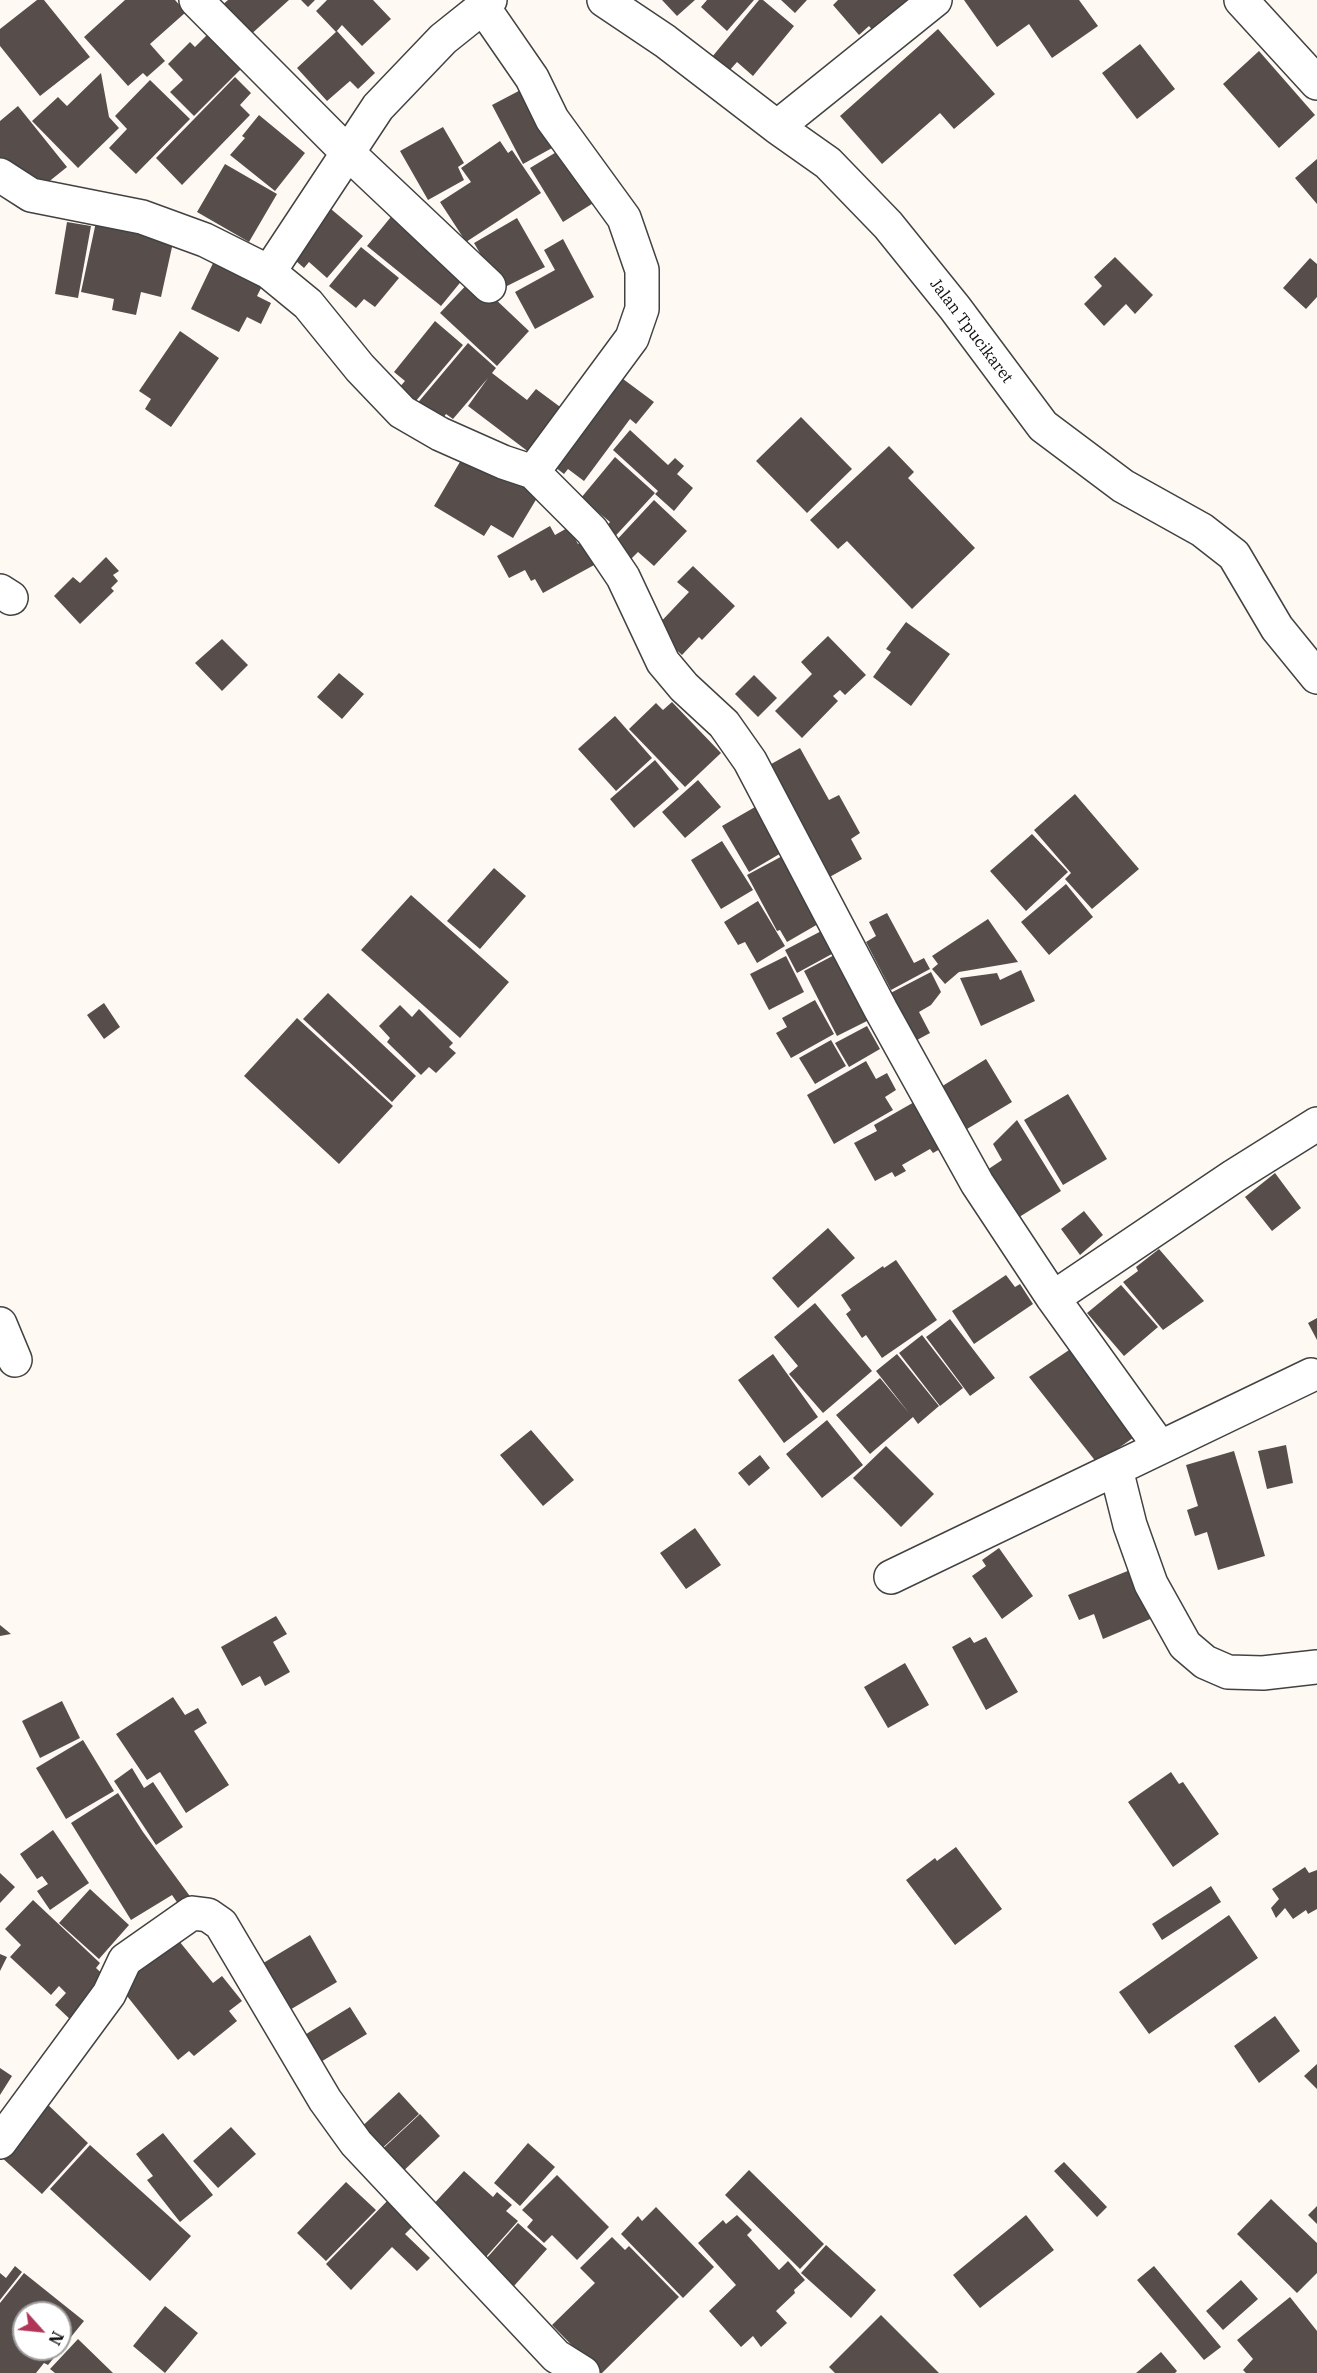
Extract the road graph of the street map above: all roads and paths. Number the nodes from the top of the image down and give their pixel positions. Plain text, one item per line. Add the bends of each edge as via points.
1 (196, 0) edge
2 (603, 0) edge
3 (935, 0) edge
4 (1241, 0) edge
5 (487, 3) edge
6 (1317, 83) edge
7 (777, 127) junction
8 (347, 152) junction
9 (1, 178) edge
10 (269, 272) junction
11 (489, 286) dead end
12 (532, 472) junction
13 (1317, 677) edge
14 (1317, 1124) edge
15 (1053, 1299) junction
16 (0, 1324) edge
17 (15, 1360) dead end
18 (1311, 1375) dead end
19 (1160, 1447) junction
20 (1116, 1469) junction
21 (891, 1577) dead end
22 (1317, 1667) edge
23 (0, 2142) edge
24 (583, 2373) edge

1 - 8 street
2 - 7 street, Jalan Tpucikaret via 665,40
3 - 7 street
4 - 6 street
5 - 8 street via 443,39 378,107
5 - 12 street via 552,119 624,218 642,270 642,309 632,338
7 - 13 street, Jalan Tpucikaret via 828,163 888,225 1043,426 1123,486 1202,531 1234,555 1277,628
8 - 10 street
8 - 11 street
9 - 10 street via 31,195 142,217 205,240
10 - 12 street via 308,303 360,368 402,412 440,434
12 - 15 street via 592,531 623,577 663,662 724,724 750,760 977,1183
14 - 15 street
15 - 19 street
16 - 17 street
18 - 19 street
19 - 20 street
20 - 21 street
20 - 22 street via 1130,1526 1151,1584 1185,1645 1205,1662 1228,1672
23 - 24 street via 110,1994 125,1960 192,1913 208,1915 221,1924 325,2100 356,2143 556,2356

